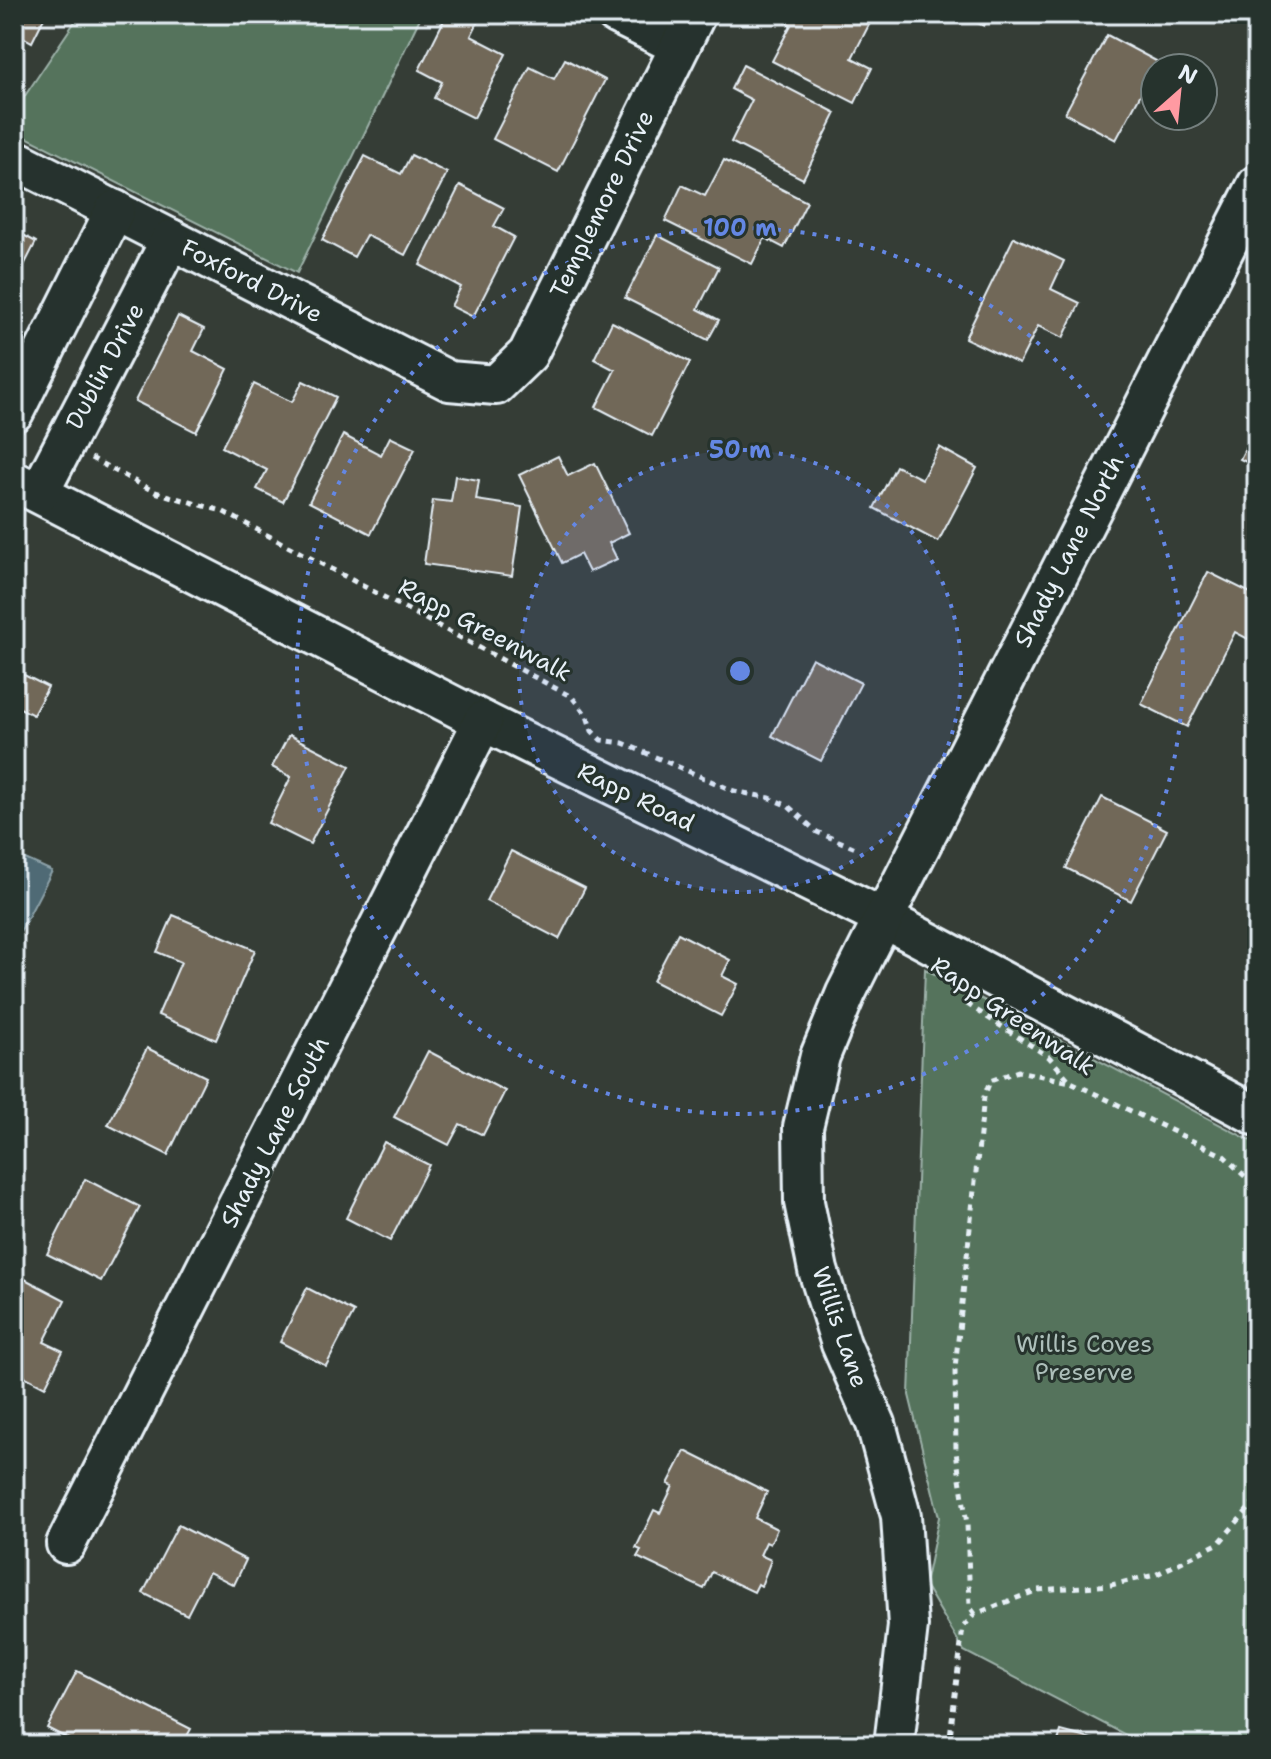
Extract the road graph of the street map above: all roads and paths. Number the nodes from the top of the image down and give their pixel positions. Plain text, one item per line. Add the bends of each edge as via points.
1 (616, 14) edge
2 (688, 30) edge
3 (14, 159) edge
4 (1257, 185) edge
5 (115, 210) junction
6 (171, 239) junction
7 (496, 385) joint
8 (14, 412) edge
9 (79, 451) dead end
10 (26, 487) edge
11 (483, 721) junction
12 (858, 849) dead end
13 (883, 918) junction
14 (955, 996) dead end
15 (1071, 1082) junction
16 (1257, 1116) edge
17 (1257, 1188) edge
18 (1257, 1499) edge
19 (66, 1544) dead end
20 (975, 1614) junction
21 (894, 1745) edge
22 (949, 1745) edge

1 - 2 street
2 - 7 street, Templemore Drive via 528,354
3 - 5 street, Foxford Drive
4 - 13 street, Shady Lane North
5 - 6 street, Foxford Drive
5 - 8 street
6 - 7 street, Foxford Drive via 449,381
6 - 10 street, Dublin Drive
9 - 12 path, Rapp Greenwalk via 155,492 222,511 572,697 601,740 623,743 734,791 770,798 788,806 817,832
10 - 11 street, Rapp Road
11 - 13 street, Rapp Road
11 - 19 street, Shady Lane South
13 - 16 street, Rapp Road
13 - 21 street, Willis Lane via 820,1056 803,1127 804,1202 818,1270 841,1344 876,1424 901,1516 908,1626
14 - 15 path, Rapp Greenwalk via 1049,1057
15 - 17 path, Rapp Greenwalk via 1224,1156
15 - 20 path via 1018,1071 990,1081 984,1097 955,1368 956,1452 967,1524 970,1607
18 - 20 path via 1219,1543 1155,1575 1111,1585 1038,1590
20 - 22 path via 963,1627

